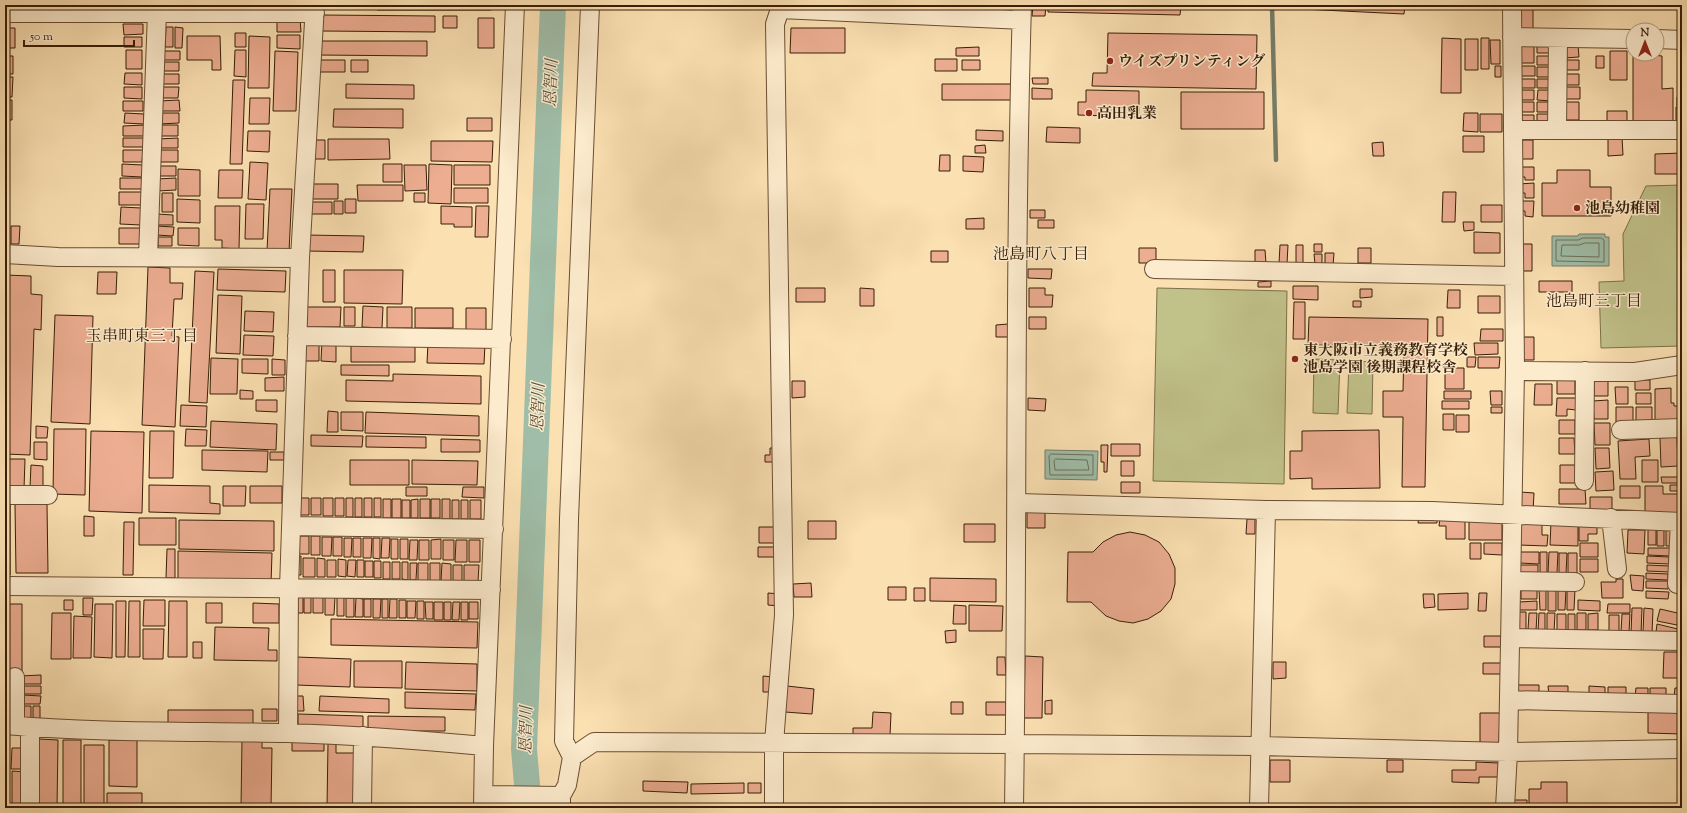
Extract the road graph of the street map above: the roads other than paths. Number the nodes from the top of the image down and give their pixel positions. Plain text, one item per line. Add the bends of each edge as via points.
1 (515, 5) edge
2 (590, 5) edge
3 (1512, 5) edge
4 (780, 7) edge
5 (112, 8) edge
6 (205, 9) edge
7 (233, 9) edge
8 (315, 9) edge
9 (163, 10) edge
10 (5, 13) edge
11 (1022, 13) edge
12 (1512, 37) junction
13 (1558, 38) junction
14 (1625, 39) edge
15 (1665, 39) edge
16 (1682, 40) edge
17 (1514, 130) junction
18 (1557, 130) junction
19 (1682, 130) edge
20 (5, 254) edge
21 (148, 257) junction
22 (300, 258) junction
23 (1154, 269) dead end
24 (1514, 276) junction
25 (297, 336) junction
26 (502, 339) junction
27 (1682, 365) edge
28 (1515, 371) junction
29 (1585, 371) junction
30 (1682, 428) edge
31 (1621, 430) dead end
32 (1584, 481) dead end
33 (5, 495) edge
34 (48, 495) dead end
35 (1018, 503) junction
36 (1266, 510) junction
37 (1512, 514) junction
38 (1611, 518) junction
39 (1681, 522) edge
40 (291, 526) junction
41 (494, 529) junction
42 (1617, 569) dead end
43 (1511, 581) junction
44 (1575, 582) dead end
45 (1677, 584) dead end
46 (5, 586) edge
47 (289, 588) junction
48 (491, 590) junction
49 (1510, 638) junction
50 (1682, 641) edge
51 (15, 678) dead end
52 (1509, 700) junction
53 (1682, 704) edge
54 (16, 726) edge
55 (288, 733) junction
56 (363, 736) junction
57 (774, 743) junction
58 (1015, 744) junction
59 (484, 746) junction
60 (1260, 746) junction
61 (1682, 749) edge
62 (1508, 752) junction
63 (572, 757) junction
64 (484, 802) edge
65 (561, 802) edge
66 (30, 808) edge
67 (362, 808) edge
68 (774, 808) edge
69 (1014, 808) edge
70 (1259, 808) edge
71 (1505, 808) edge

1 - 26 street
2 - 63 street via 569,519 564,741
3 - 12 street
4 - 11 street
4 - 57 street via 775,24 784,615
5 - 9 street
5 - 10 street
6 - 7 street
6 - 9 street
7 - 8 street
8 - 22 street
9 - 21 street
11 - 35 street
12 - 13 street
12 - 17 street
13 - 14 street
13 - 18 street
15 - 16 street
17 - 18 street
17 - 24 street
18 - 19 street
20 - 21 street
21 - 22 street
22 - 25 street
23 - 24 street
24 - 28 street
25 - 26 street
25 - 40 street
26 - 41 street
27 - 29 street via 1635,372
28 - 29 street
28 - 37 street
29 - 32 street
30 - 31 street
33 - 34 street
35 - 36 street
35 - 58 street
36 - 37 street
36 - 60 street
37 - 38 street
37 - 43 street
38 - 39 street
38 - 42 street
39 - 45 street
40 - 41 street
40 - 47 street
41 - 48 street
43 - 44 street
43 - 49 street
46 - 47 street
47 - 48 street
47 - 55 street
48 - 59 street
49 - 50 street
49 - 52 street
51 - 54 street
52 - 53 street
52 - 62 street
54 - 55 street via 69,730
54 - 66 street
55 - 56 street
56 - 59 street
56 - 67 street
57 - 58 street
57 - 63 street via 594,742
57 - 68 street
58 - 60 street
58 - 69 street
59 - 64 street
60 - 62 street
60 - 70 street
61 - 62 street
62 - 71 street
63 - 65 street
64 - 65 street

